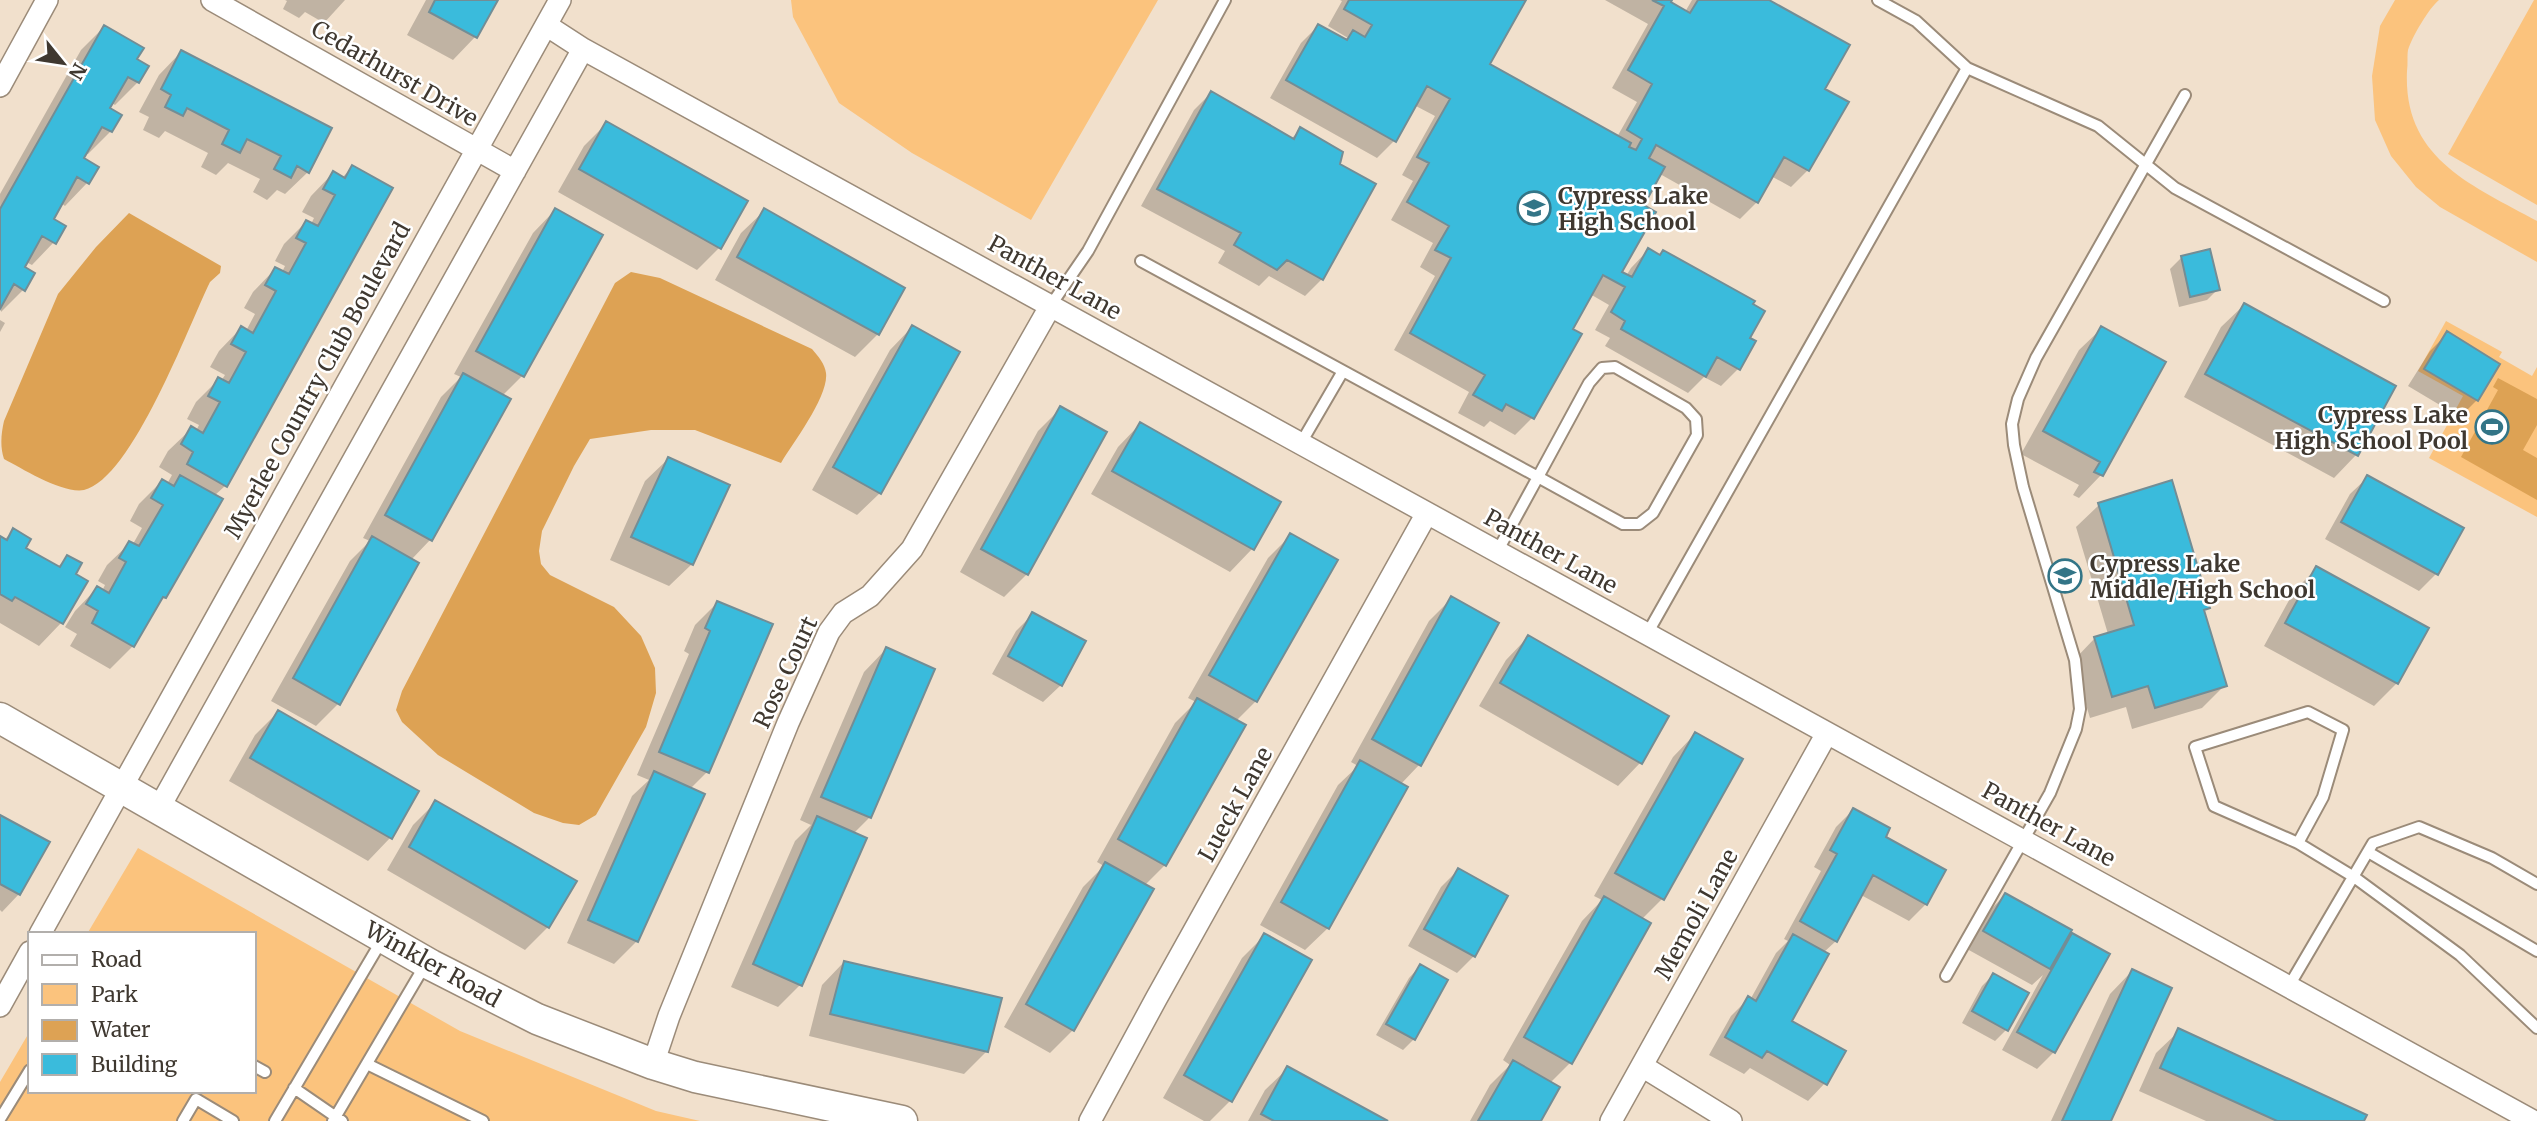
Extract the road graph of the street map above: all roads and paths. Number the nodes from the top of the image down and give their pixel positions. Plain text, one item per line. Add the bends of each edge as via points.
1 (47, 0) edge
2 (212, 0) edge
3 (559, 0) edge
4 (1226, 0) edge
5 (1878, 0) edge
6 (546, 25) junction
7 (583, 49) junction
8 (1967, 68) junction
9 (0, 86) edge
10 (2185, 95) dead end
11 (475, 149) junction
12 (2146, 165) junction
13 (515, 171) junction
14 (1141, 261) dead end
15 (2384, 301) dead end
16 (1051, 305) junction
17 (1343, 371) junction
18 (1301, 443) junction
19 (1538, 477) junction
20 (1427, 513) junction
21 (1497, 552) junction
22 (1647, 634) junction
23 (0, 718) edge
24 (1827, 733) junction
25 (121, 786) junction
26 (159, 808) junction
27 (2024, 840) junction
28 (2298, 843) junction
29 (2368, 852) junction
30 (2354, 877) junction
31 (2537, 884) edge
32 (41, 932) edge
33 (383, 937) junction
34 (2537, 951) edge
35 (28, 955) edge
36 (427, 963) junction
37 (1946, 976) dead end
38 (2289, 986) junction
39 (0, 1006) edge
40 (2537, 1028) edge
41 (367, 1064) junction
42 (653, 1064) junction
43 (1642, 1066) junction
44 (256, 1067) edge
45 (265, 1072) dead end
46 (28, 1073) edge
47 (294, 1088) junction
48 (193, 1095) edge
49 (0, 1119) edge
50 (337, 1120) edge
51 (183, 1121) edge
52 (233, 1121) edge
53 (275, 1121) edge
54 (483, 1121) edge
55 (902, 1121) edge
56 (1090, 1121) edge
57 (1611, 1121) edge
58 (1731, 1121) edge
59 (2533, 1121) edge

1 - 9 street
2 - 11 street, Cedarhurst Drive
3 - 6 street, Myerlee Country Club Boulevard
4 - 16 lane via 1088,251
5 - 8 lane via 1916,21
6 - 7 street, Panther Lane
6 - 11 street, Myerlee Country Club Boulevard
7 - 13 street
7 - 16 street, Panther Lane
8 - 12 lane via 2098,127
8 - 22 lane
10 - 12 lane
11 - 13 street, Cedarhurst Drive
11 - 25 street, Myerlee Country Club Boulevard
12 - 15 lane via 2175,188
12 - 27 lane via 2036,358 2012,424 2024,487 2075,660 2080,698 2065,760
13 - 26 street
14 - 17 lane
16 - 18 street, Panther Lane
16 - 42 street, Rose Court via 912,549 870,596 843,613 828,632
17 - 18 lane
17 - 19 lane
18 - 20 street, Panther Lane
19 - 19 lane via 1623,524 1639,524 1653,513 1697,435 1696,419 1686,408 1615,367 1602,369 1589,383
19 - 21 lane
20 - 21 street, Panther Lane
20 - 56 street, Lueck Lane
21 - 22 street, Panther Lane
22 - 24 street, Panther Lane
23 - 25 street, Winkler Road
24 - 27 street, Panther Lane
24 - 43 street, Memoli Lane
25 - 26 street, Winkler Road
25 - 32 street, Myerlee Country Club Boulevard
26 - 33 street, Winkler Road
27 - 37 lane
27 - 38 street, Panther Lane
28 - 28 lane via 2323,797 2343,730 2308,712 2196,747 2214,806
28 - 30 lane
29 - 30 lane
29 - 31 lane via 2373,843 2419,827 2492,858
29 - 34 lane
30 - 38 lane
30 - 40 lane via 2460,955
33 - 36 street, Winkler Road
33 - 47 lane
35 - 39 street
36 - 41 lane
36 - 42 street, Winkler Road via 537,1019
38 - 59 street, Panther Lane
41 - 50 lane
41 - 54 lane
42 - 55 street, Winkler Road
43 - 57 street, Memoli Lane
43 - 58 street
44 - 45 lane
46 - 49 lane
47 - 50 lane
47 - 53 lane
48 - 51 lane
48 - 52 lane

